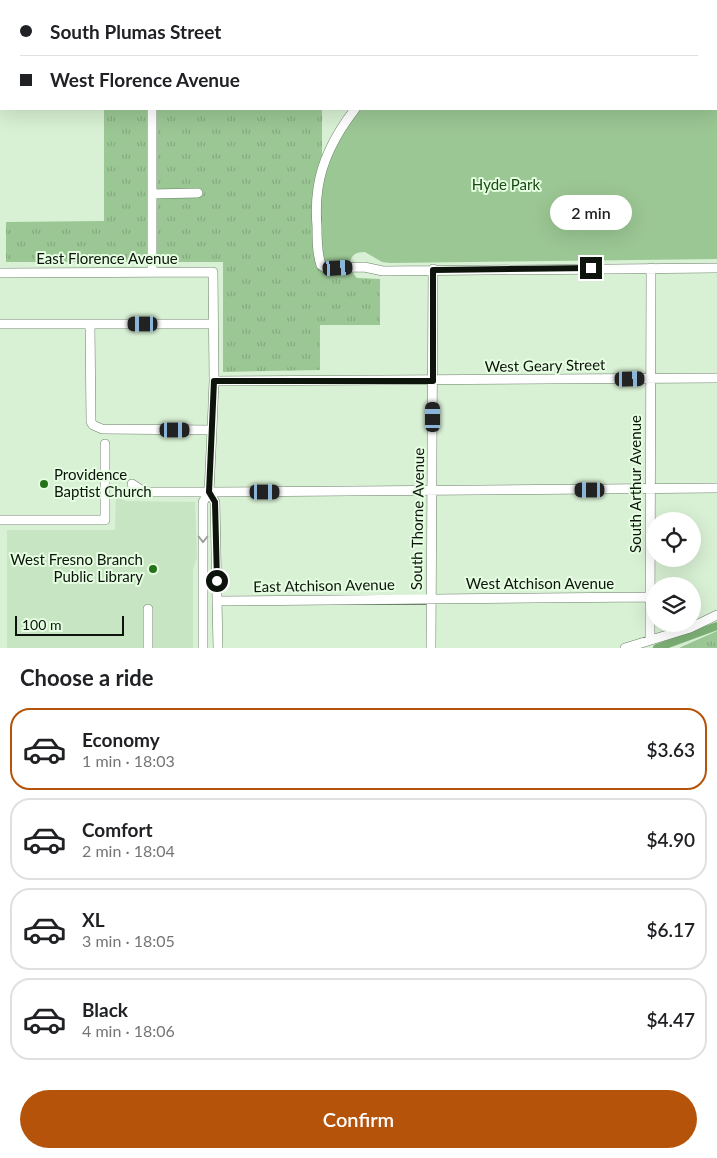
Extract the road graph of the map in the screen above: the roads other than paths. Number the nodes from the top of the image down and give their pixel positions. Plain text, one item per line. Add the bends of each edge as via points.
1 (152, 110) edge
2 (354, 110) edge
3 (198, 193) dead end
4 (152, 194) junction
5 (651, 268) junction
6 (717, 268) edge
7 (433, 270) junction
8 (152, 272) junction
9 (0, 273) edge
10 (0, 324) edge
11 (90, 324) junction
12 (214, 324) junction
13 (650, 378) junction
14 (717, 378) edge
15 (214, 381) junction
16 (433, 381) junction
17 (212, 430) junction
18 (105, 444) dead end
19 (132, 484) dead end
20 (717, 488) edge
21 (433, 490) junction
22 (649, 490) junction
23 (209, 492) junction
24 (0, 520) edge
25 (649, 577) edge
26 (646, 597) edge
27 (431, 598) junction
28 (217, 601) junction
29 (148, 609) dead end
30 (717, 615) edge
31 (650, 632) edge
32 (650, 640) junction
33 (148, 648) edge
34 (203, 648) edge
35 (218, 648) edge
36 (431, 648) edge
37 (625, 648) edge

1 - 4 street
2 - 7 street via 342,126 318,188 317,232 321,265 383,271
3 - 4 street
4 - 8 street
5 - 6 street
5 - 7 street
5 - 13 street, South Arthur Avenue
7 - 16 street, South Thorne Avenue
8 - 9 street, East Florence Avenue
8 - 12 street, East Florence Avenue via 213,272
10 - 11 street
11 - 12 street
11 - 17 street via 93,425 102,430
12 - 15 street
13 - 14 street, West Geary Street
13 - 16 street, West Geary Street
13 - 22 street, South Arthur Avenue
15 - 16 street, West Geary Street
15 - 17 street
16 - 21 street, South Thorne Avenue
17 - 23 street
18 - 24 street via 105,520
19 - 23 street via 149,492
20 - 22 street
21 - 22 street
21 - 23 street
21 - 27 street, South Thorne Avenue
22 - 25 street, South Arthur Avenue
23 - 28 street via 215,502
23 -> 34 street via 203,502
26 - 27 street, West Atchison Avenue
27 - 28 street, East Atchison Avenue
27 - 36 street, South Thorne Avenue
28 - 35 street
29 - 33 street
30 - 32 street via 690,628
31 - 32 street, South Arthur Avenue
32 - 37 street

